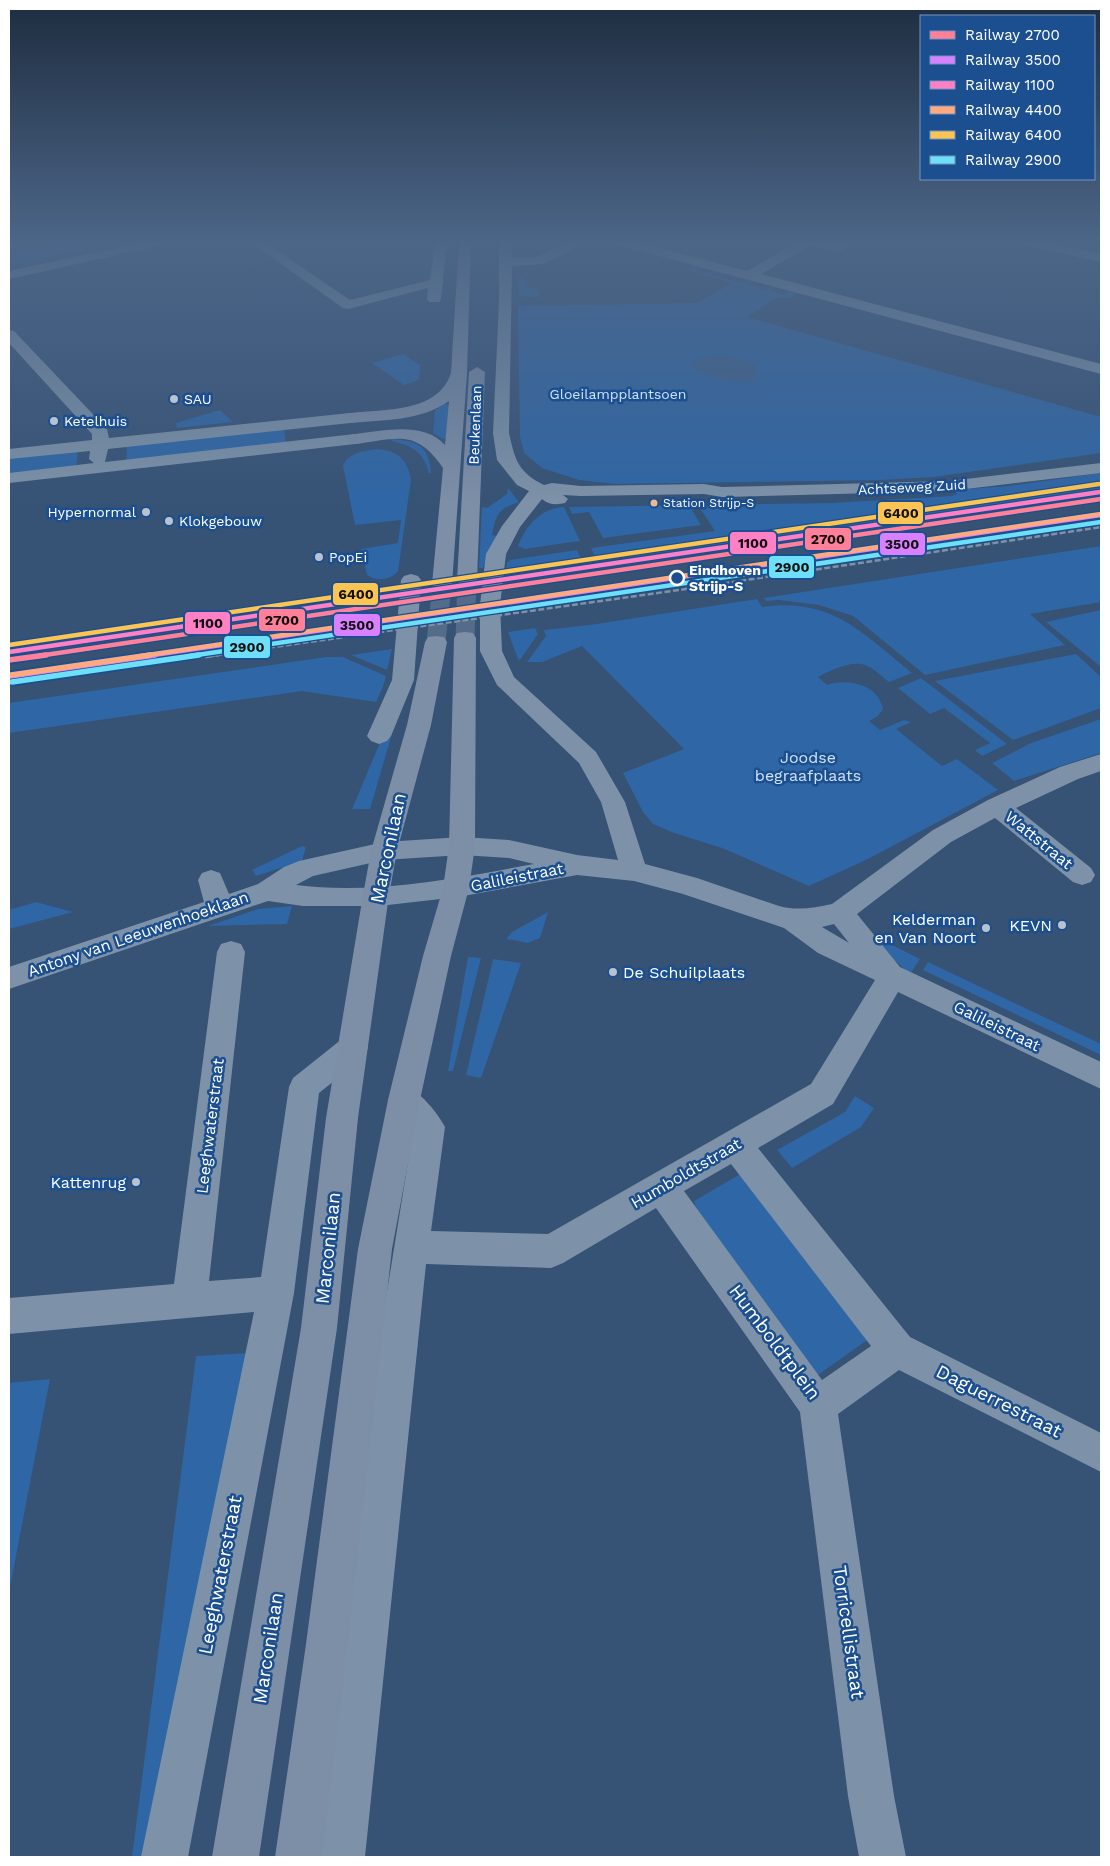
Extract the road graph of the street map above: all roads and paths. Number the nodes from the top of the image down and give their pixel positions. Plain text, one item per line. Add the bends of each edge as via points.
1 (461, 328) edge
2 (503, 328) edge
3 (948, 328) edge
4 (9, 334) edge
5 (478, 356) dead end
6 (1101, 369) edge
7 (459, 373) junction
8 (350, 418) joint
9 (355, 439) joint
10 (100, 444) junction
11 (9, 454) edge
12 (451, 467) junction
13 (97, 468) junction
14 (1101, 468) edge
15 (9, 478) edge
16 (541, 490) junction
17 (443, 577) tunnel mouth
18 (411, 580) dead end
19 (467, 580) tunnel mouth
20 (465, 638) tunnel mouth
21 (436, 642) tunnel mouth
22 (390, 713) junction
23 (419, 725) junction
24 (379, 736) dead end
25 (1101, 762) edge
26 (997, 806) junction
27 (462, 846) junction
28 (384, 851) junction
29 (577, 865) junction
30 (634, 871) junction
31 (1082, 874) dead end
32 (211, 880) dead end
33 (456, 888) junction
34 (267, 891) junction
35 (376, 895) junction
36 (218, 906) junction
37 (840, 912) junction
38 (792, 920) junction
39 (231, 952) dead end
40 (893, 976) junction
41 (9, 978) edge
42 (353, 1048) junction
43 (1101, 1076) edge
44 (404, 1100) junction
45 (735, 1144) junction
46 (661, 1187) junction
47 (412, 1247) junction
48 (276, 1293) junction
49 (189, 1301) junction
50 (9, 1316) edge
51 (897, 1350) junction
52 (818, 1406) junction
53 (1101, 1453) edge
54 (164, 1857) edge
55 (235, 1857) edge
56 (298, 1857) edge
57 (341, 1857) edge
58 (883, 1857) edge

1 - 7 main road, Beukenlaan
2 - 16 street, Beukenlaan via 501,433 506,460 523,481
3 - 6 street
4 - 10 street via 100,433
5 - 19 main road, Beukenlaan
7 - 8 main road via 452,390 440,401 427,406
7 - 12 main road, Beukenlaan
8 - 10 street
9 - 12 main road via 416,436 436,446
9 - 13 street
10 - 11 street
10 - 13 street
12 - 17 main road, Beukenlaan
13 - 15 street
14 - 16 street, Achtseweg Zuid via 949,486 722,492 706,496 566,500 552,498
16 - 30 street via 510,526 496,554 490,605 491,651 516,692 588,758 613,802
18 - 22 street via 403,680
20 - 27 main road
21 - 23 main road, Marconilaan
22 - 23 street
22 - 24 street
23 - 28 main road, Marconilaan
25 - 26 street
26 - 31 street, Wattstraat
26 - 37 street via 942,836
27 - 28 street, Galileistraat
27 - 29 street, Galileistraat via 509,849
27 - 33 main road
28 - 34 street, Antony van Leeuwenhoeklaan via 308,868
28 - 35 main road, Marconilaan
29 - 30 street, Galileistraat
29 - 33 street, Galileistraat
30 - 38 street, Galileistraat via 688,885
32 - 36 street
33 - 35 street, Galileistraat
33 - 44 main road
34 - 35 street, Antony van Leeuwenhoeklaan via 293,896
34 - 36 street, Antony van Leeuwenhoeklaan
35 - 42 main road, Marconilaan
36 - 41 street, Antony van Leeuwenhoeklaan
37 - 38 street, Galileistraat
37 - 40 street, Galileistraat
38 - 40 street, Galileistraat via 828,946
39 - 49 street, Leeghwaterstraat
40 - 43 street, Galileistraat
40 - 45 street, Humboldtstraat via 822,1094
42 - 48 street, Leeghwaterstraat via 304,1087
42 - 55 main road, Marconilaan via 319,1328
44 - 47 street via 429,1127
44 - 56 main road via 375,1249
45 - 46 street, Humboldtstraat
45 - 51 street
46 - 47 street, Humboldtstraat via 551,1251
46 - 52 street, Humboldtplein
47 - 57 street
48 - 49 street
48 - 54 street, Leeghwaterstraat
49 - 50 street
51 - 52 street, Humboldtplein
51 - 53 street, Daguerrestraat
52 - 58 street, Torricellistraat via 871,1796

